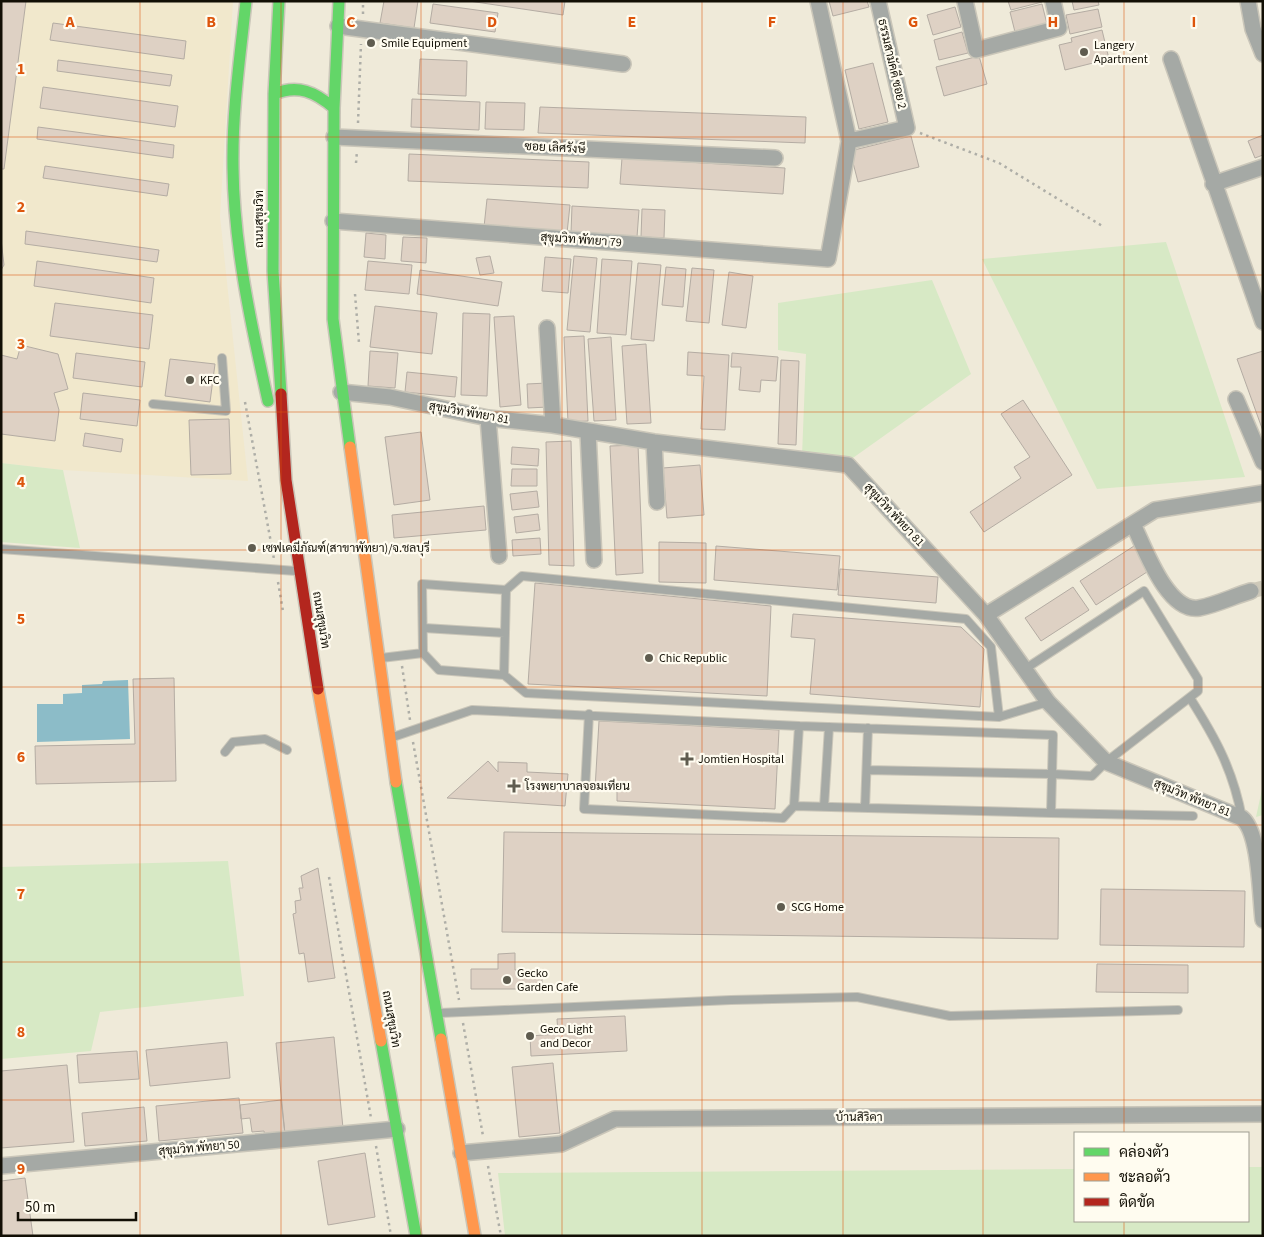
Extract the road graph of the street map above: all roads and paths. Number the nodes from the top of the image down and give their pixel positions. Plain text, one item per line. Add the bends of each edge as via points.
1 (246, 1) edge
2 (279, 1) edge
3 (339, 1) edge
4 (363, 1) edge
5 (818, 1) edge
6 (878, 1) edge
7 (965, 1) edge
8 (1053, 1) edge
9 (1248, 1) edge
10 (338, 26) junction
11 (1258, 27) edge
12 (362, 29) junction
13 (1263, 54) edge
14 (1170, 59) dead end
15 (623, 64) dead end
16 (274, 94) junction
17 (334, 108) junction
18 (907, 128) junction
19 (334, 137) junction
20 (357, 138) junction
21 (849, 141) junction
22 (775, 158) dead end
23 (1263, 166) edge
24 (356, 168) dead end
25 (1213, 184) junction
26 (334, 221) junction
27 (1104, 227) dead end
28 (355, 292) dead end
29 (1263, 322) edge
30 (547, 328) dead end
31 (359, 350) dead end
32 (222, 358) dead end
33 (341, 392) junction
34 (1236, 399) dead end
35 (153, 404) dead end
36 (488, 418) junction
37 (553, 425) junction
38 (588, 432) junction
39 (654, 442) junction
40 (1263, 462) edge
41 (286, 480) junction
42 (1263, 493) edge
43 (657, 502) dead end
44 (1133, 524) junction
45 (1, 549) edge
46 (499, 556) dead end
47 (594, 560) dead end
48 (300, 571) junction
49 (506, 590) junction
50 (1251, 591) tunnel mouth
51 (986, 615) junction
52 (424, 628) junction
53 (505, 633) junction
54 (422, 653) junction
55 (401, 655) junction
56 (377, 658) junction
57 (1025, 669) junction
58 (504, 675) junction
59 (1190, 698) junction
60 (1048, 702) junction
61 (589, 714) junction
62 (999, 717) junction
63 (799, 726) junction
64 (829, 727) junction
65 (868, 728) junction
66 (411, 731) junction
67 (389, 739) junction
68 (287, 750) dead end
69 (225, 752) dead end
70 (1106, 762) junction
71 (867, 770) junction
72 (1052, 774) junction
73 (794, 806) junction
74 (824, 807) junction
75 (865, 808) junction
76 (1051, 813) junction
77 (1193, 816) dead end
78 (1251, 821) edge
79 (1263, 920) edge
80 (1178, 1010) dead end
81 (461, 1012) junction
82 (437, 1013) junction
83 (1263, 1114) edge
84 (397, 1129) junction
85 (486, 1151) junction
86 (461, 1154) junction
87 (1, 1166) edge
88 (416, 1236) edge
89 (475, 1236) edge
90 (501, 1236) edge

1 - 41 highway via 232,134 234,213 258,354
2 - 16 highway, ถนนสุขุมวิท
3 - 10 highway
4 - 12 path
5 - 21 street
6 - 18 street, ธรรมสามัคคี ซอย 2
7 - 8 street via 976,50 1059,28
9 - 11 street
10 - 12 street
10 - 17 highway
11 - 13 street
12 - 15 street
12 - 20 path
14 - 25 street
16 - 17 highway via 283,89 310,90
16 - 41 highway, ถนนสุขุมวิท via 273,271
17 - 19 highway
18 - 21 street
18 - 27 path via 999,163
19 - 20 street, ซอย เลิศรังษี
19 - 26 highway
20 - 22 street, ซอย เลิศรังษี
20 - 24 path
21 - 26 street, สุขุมวิท พัทยา 79 via 828,259
23 - 25 street
25 - 29 street
26 - 33 highway via 333,319
28 - 31 path
30 - 37 street
32 - 35 lane via 226,411
33 - 36 street, สุขุมวิท พัทยา 81 via 390,397
33 - 56 highway
34 - 40 street
36 - 37 street, สุขุมวิท พัทยา 81
36 - 46 street
37 - 38 street, สุขุมวิท พัทยา 81
38 - 39 street, สุขุมวิท พัทยา 81
38 - 47 street
39 - 43 street
39 - 51 street, สุขุมวิท พัทยา 81 via 848,465
41 - 48 highway, ถนนสุขุมวิท
42 - 44 street via 1155,510
44 - 50 street via 1160,581 1182,604 1198,608
44 - 51 street
45 - 48 lane
48 - 84 highway, ถนนสุขุมวิท
49 - 52 lane via 422,584
49 - 53 lane
49 - 62 lane via 522,576 966,619 991,647
51 - 57 street, สุขุมวิท พัทยา 81
52 - 53 lane
52 - 54 lane
53 - 58 lane
54 - 55 lane
54 - 58 lane via 439,670
55 - 56 lane
55 - 66 path
56 - 67 highway
57 - 59 lane via 1144,591 1198,679 1198,691
57 - 60 street, สุขุมวิท พัทยา 81
58 - 62 lane via 526,693
59 - 70 lane
59 - 78 lane via 1218,742
60 - 62 lane
60 - 70 street, สุขุมวิท พัทยา 81
61 - 63 lane
61 - 66 lane via 472,710
61 - 73 lane via 584,809 783,818
63 - 64 lane
63 - 73 lane
64 - 65 lane
64 - 74 lane
65 - 71 lane
65 - 72 lane via 1053,734
66 - 67 lane
66 - 81 path
67 - 82 highway
68 - 69 lane via 265,739 233,742
70 - 72 lane via 1092,776
70 - 78 street, สุขุมวิท พัทยา 81
71 - 72 lane
71 - 75 lane
72 - 76 lane
73 - 74 lane
74 - 75 lane
75 - 76 lane
76 - 77 lane
78 - 79 street
80 - 81 lane via 950,1016 857,998
81 - 82 lane
81 - 85 path
82 - 86 highway
83 - 85 street, บ้านสิริคา via 615,1119 561,1144
84 - 87 street, สุขุมวิท พัทยา 50
84 - 88 highway, ถนนสุขุมวิท
85 - 86 street, บ้านสิริคา
85 - 90 path
86 - 89 highway

